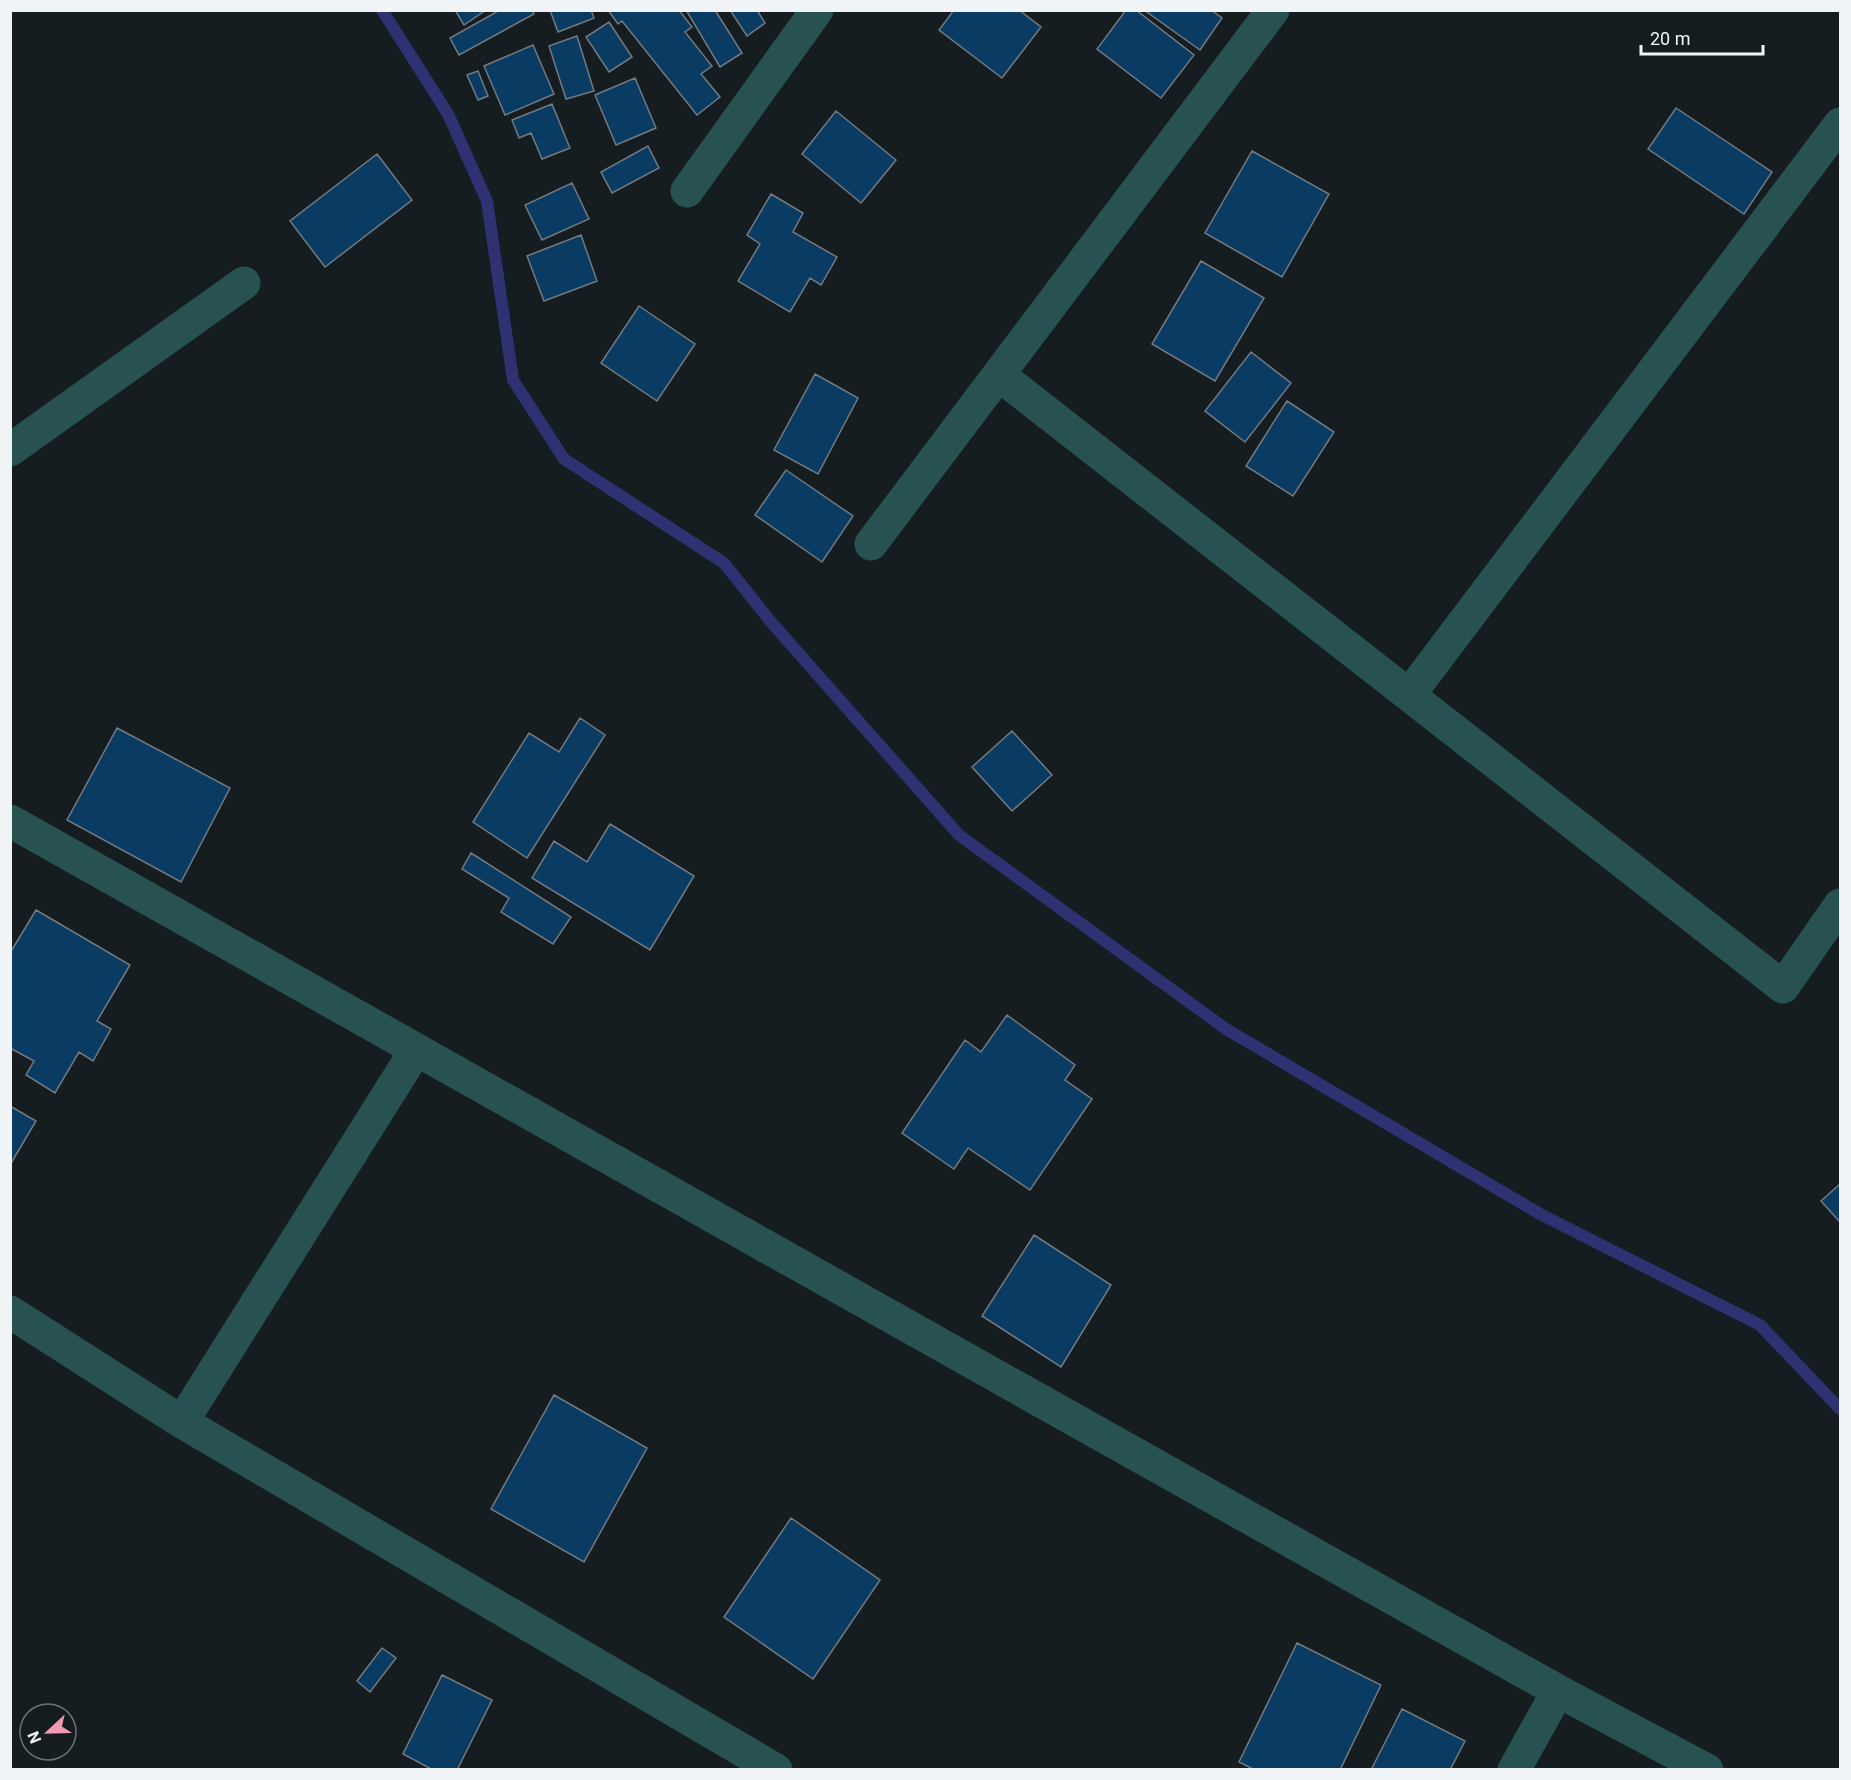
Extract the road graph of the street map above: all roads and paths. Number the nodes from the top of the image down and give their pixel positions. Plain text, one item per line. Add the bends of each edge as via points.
1 (817, 10) edge
2 (1274, 10) edge
3 (1840, 124) edge
4 (687, 191) dead end
5 (244, 283) dead end
6 (999, 375) junction
7 (10, 450) edge
8 (872, 544) dead end
9 (1409, 695) junction
10 (10, 821) edge
11 (1840, 905) edge
12 (416, 1050) junction
13 (10, 1312) edge
14 (183, 1422) junction
15 (1558, 1691) junction
16 (776, 1770) edge
17 (1514, 1770) edge
18 (1707, 1770) edge

1 - 4 street
2 - 6 street
3 - 9 street
5 - 7 street
6 - 8 street
6 - 9 street
9 - 11 street via 1782,987
10 - 12 street
12 - 14 street
12 - 15 street
13 - 14 street
14 - 16 street
15 - 17 street
15 - 18 street

